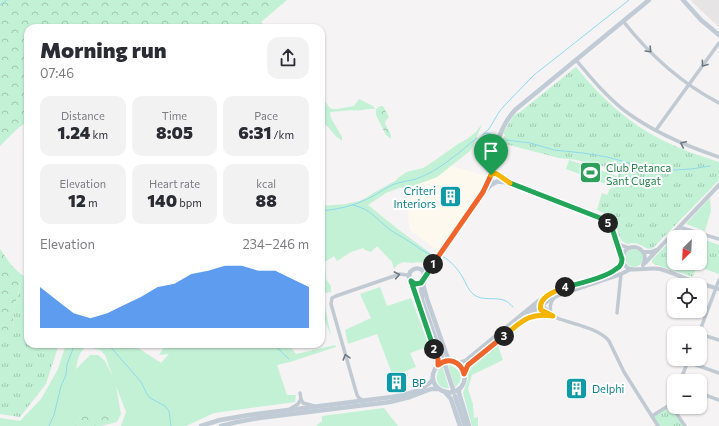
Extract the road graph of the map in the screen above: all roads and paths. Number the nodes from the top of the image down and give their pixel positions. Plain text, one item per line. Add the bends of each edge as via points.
1 (649, 0) edge
2 (683, 0) edge
3 (623, 21) junction
4 (719, 35) edge
5 (719, 43) edge
6 (576, 60) junction
7 (689, 84) junction
8 (719, 103) edge
9 (656, 130) junction
10 (719, 157) edge
11 (494, 158) junction
12 (499, 175) junction
13 (490, 176) junction
14 (496, 183) junction
15 (510, 183) junction
16 (719, 185) edge
17 (483, 192) junction
18 (679, 227) junction
19 (616, 240) junction
20 (719, 240) edge
21 (630, 248) junction
22 (659, 248) junction
23 (643, 252) junction
24 (623, 260) junction
25 (434, 262) junction
26 (643, 265) junction
27 (421, 269) junction
28 (632, 269) junction
29 (638, 269) junction
30 (621, 274) junction
31 (411, 280) junction
32 (423, 280) junction
33 (719, 280) edge
34 (718, 289) edge
35 (549, 294) junction
36 (554, 298) junction
37 (422, 300) junction
38 (540, 306) junction
39 (617, 313) dead end
40 (553, 316) junction
41 (522, 318) junction
42 (703, 326) edge
43 (707, 336) edge
44 (719, 340) edge
45 (442, 357) dead end
46 (451, 361) junction
47 (457, 363) junction
48 (438, 365) junction
49 (445, 365) dead end
50 (702, 366) edge
51 (719, 373) edge
52 (464, 374) junction
53 (433, 379) junction
54 (438, 389) junction
55 (453, 389) dead end
56 (459, 389) junction
57 (445, 392) junction
58 (300, 393) dead end
59 (455, 396) dead end
60 (707, 396) edge
61 (300, 399) junction
62 (719, 400) edge
63 (363, 401) junction
64 (315, 406) junction
65 (667, 408) edge
66 (289, 409) junction
67 (677, 414) edge
68 (652, 416) junction
69 (230, 421) junction
70 (201, 426) edge
71 (221, 426) edge
72 (460, 426) edge
73 (465, 426) edge
74 (469, 426) edge
75 (658, 426) edge
76 (685, 426) edge

1 - 3 main road
2 - 4 main road
3 - 6 main road
3 -> 7 street via 654,56
5 -> 7 street
6 - 9 street via 625,111
6 - 11 main road via 512,113 498,139
7 - 8 street via 701,94
7 - 9 street
10 -> 9 street via 690,147
11 - 12 main road
11 - 13 main road
12 - 13 main road via 493,173
12 - 14 main road
12 - 15 street
13 - 14 main road via 491,182
13 - 17 main road
14 - 15 street
14 - 17 main road
15 - 19 street via 603,219 611,225
16 - 18 street
17 - 25 main road
18 - 20 street
18 - 22 street
19 - 21 street via 620,245
19 - 24 street
21 - 23 street via 638,248
21 - 24 street via 624,252
22 - 23 street
22 - 26 street
23 - 26 street
24 - 28 street via 627,267
24 - 35 street via 610,273
25 - 27 main road
25 - 32 main road
26 - 29 street
27 - 31 main road via 412,270
27 - 32 main road via 424,273
28 - 29 street
28 - 30 street
29 - 34 street via 660,269
30 - 36 street
30 - 39 street
31 - 32 main road via 417,284
31 - 37 main road
31 - 48 main road
63 -> 31 street via 357,395 331,304 332,298 400,274 407,275
32 - 37 main road
32 - 46 main road via 427,299
33 - 34 street
34 - 42 street
35 - 38 street
35 - 41 street
36 - 38 street
36 - 40 street via 550,306
37 - 45 main road
38 - 40 street
38 - 41 street
40 - 41 street
40 - 68 street via 596,332 609,341 624,372
41 - 47 street via 465,361
41 - 52 street via 468,365
43 - 44 street
46 - 47 main road
46 - 48 main road
47 - 52 main road
48 - 53 main road via 433,373
49 - 55 main road
50 - 51 street
52 - 56 main road
53 - 54 main road
53 - 63 main road via 427,386 406,394
54 - 57 main road
54 - 69 main road via 390,402
56 - 57 main road
56 - 74 main road
57 - 72 main road via 451,399
58 - 61 street
59 - 73 main road
60 - 62 street
61 - 64 street via 305,404
61 - 66 street via 298,404
63 - 64 main road
64 - 66 main road
65 - 68 street
66 - 69 main road
67 - 76 street
68 - 75 street
69 - 70 main road
69 - 71 main road

